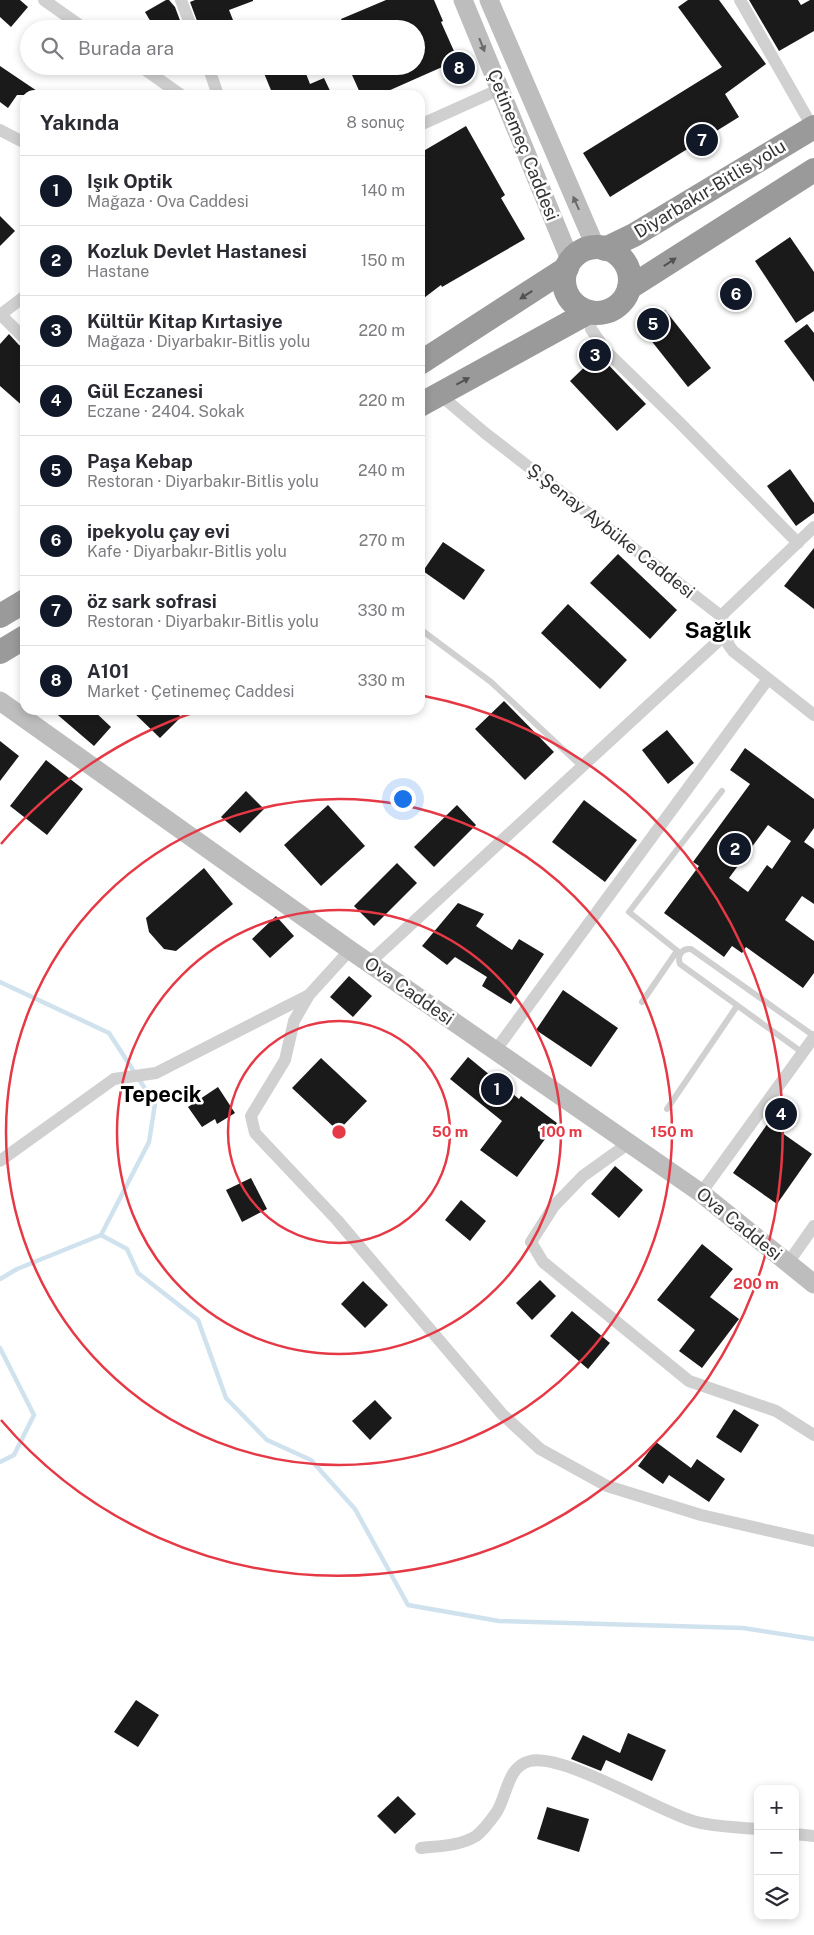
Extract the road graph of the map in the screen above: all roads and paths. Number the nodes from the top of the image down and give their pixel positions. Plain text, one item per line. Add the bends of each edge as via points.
1 (44, 0) edge
2 (181, 0) edge
3 (463, 0) edge
4 (488, 0) edge
5 (740, 0) edge
6 (73, 20) edge
7 (189, 20) edge
8 (153, 75) edge
9 (211, 75) edge
10 (500, 89) junction
11 (174, 90) edge
12 (216, 90) edge
13 (425, 123) edge
14 (814, 128) edge
15 (0, 130) edge
16 (20, 140) edge
17 (814, 170) edge
18 (600, 248) junction
19 (569, 265) junction
20 (629, 288) junction
21 (20, 300) edge
22 (589, 312) junction
23 (0, 314) edge
24 (20, 335) edge
25 (425, 360) edge
26 (429, 399) edge
27 (814, 527) edge
28 (798, 543) junction
29 (20, 605) edge
30 (0, 616) edge
31 (721, 616) junction
32 (728, 632) junction
33 (425, 633) edge
34 (20, 641) edge
35 (0, 652) edge
36 (768, 679) junction
37 (0, 701) edge
38 (814, 716) edge
39 (582, 767) junction
40 (722, 791) dead end
41 (350, 950) junction
42 (678, 952) junction
43 (369, 963) junction
44 (309, 995) junction
45 (642, 1002) dead end
46 (737, 1006) junction
47 (814, 1036) edge
48 (495, 1051) junction
49 (803, 1053) junction
50 (667, 1109) dead end
51 (629, 1143) junction
52 (0, 1161) edge
53 (701, 1193) junction
54 (814, 1226) edge
55 (788, 1263) junction
56 (814, 1284) edge
57 (814, 1435) edge
58 (814, 1541) edge
59 (754, 1828) edge
60 (799, 1834) edge
61 (814, 1836) edge
62 (421, 1848) dead end

1 - 6 street
2 - 7 street
3 -> 10 street, Çetinemeç Caddesi
18 -> 4 street, Çetinemeç Caddesi
5 - 14 street
8 - 11 street
9 - 12 street
10 - 13 street
10 - 19 street, Çetinemeç Caddesi
14 - 18 highway, Diyarbakır-Bitlis yolu via 634,235
15 - 16 street
20 -> 17 highway
18 - 19 highway via 582,251
18 - 20 highway via 612,252 626,266
19 - 22 highway via 564,276 568,296 575,305
19 -> 25 highway
20 - 22 highway via 616,307 606,312
21 - 23 street
26 -> 22 highway
22 - 28 street via 591,329 606,352
23 - 24 street
26 - 31 street, Ş.Şenay Aybüke Caddesi via 485,433
27 - 28 street
28 - 31 street
29 - 30 highway
31 - 32 street, Ş.Şenay Aybüke Caddesi
32 - 36 street, Ş.Şenay Aybüke Caddesi via 728,644 733,651
32 - 39 street
33 - 39 lane via 491,682
34 - 35 highway
36 - 38 street, Ş.Şenay Aybüke Caddesi
36 - 48 street
37 - 41 street, Ova Caddesi
39 - 43 street
40 - 42 lane via 629,912
41 - 43 street, Ova Caddesi
41 - 44 street
42 - 45 lane
42 - 46 lane via 680,964
42 - 47 lane via 691,949
43 - 48 street, Ova Caddesi
44 - 52 street via 156,1073 114,1079
44 - 58 street via 294,1021 285,1060 250,1116 255,1133 337,1220 502,1414 540,1449 608,1486 701,1515
46 - 49 lane
46 - 50 lane
47 - 49 street
48 - 51 street, Ova Caddesi
49 - 53 street
51 - 53 street, Ova Caddesi
51 - 57 street via 583,1176 554,1206 531,1242 543,1262 689,1381 776,1411
53 - 55 street, Ova Caddesi
54 - 55 street
55 - 56 street, Ova Caddesi
59 - 62 street via 694,1821 544,1760 529,1761 519,1767 510,1778 497,1812 478,1835 463,1843
60 - 61 street

